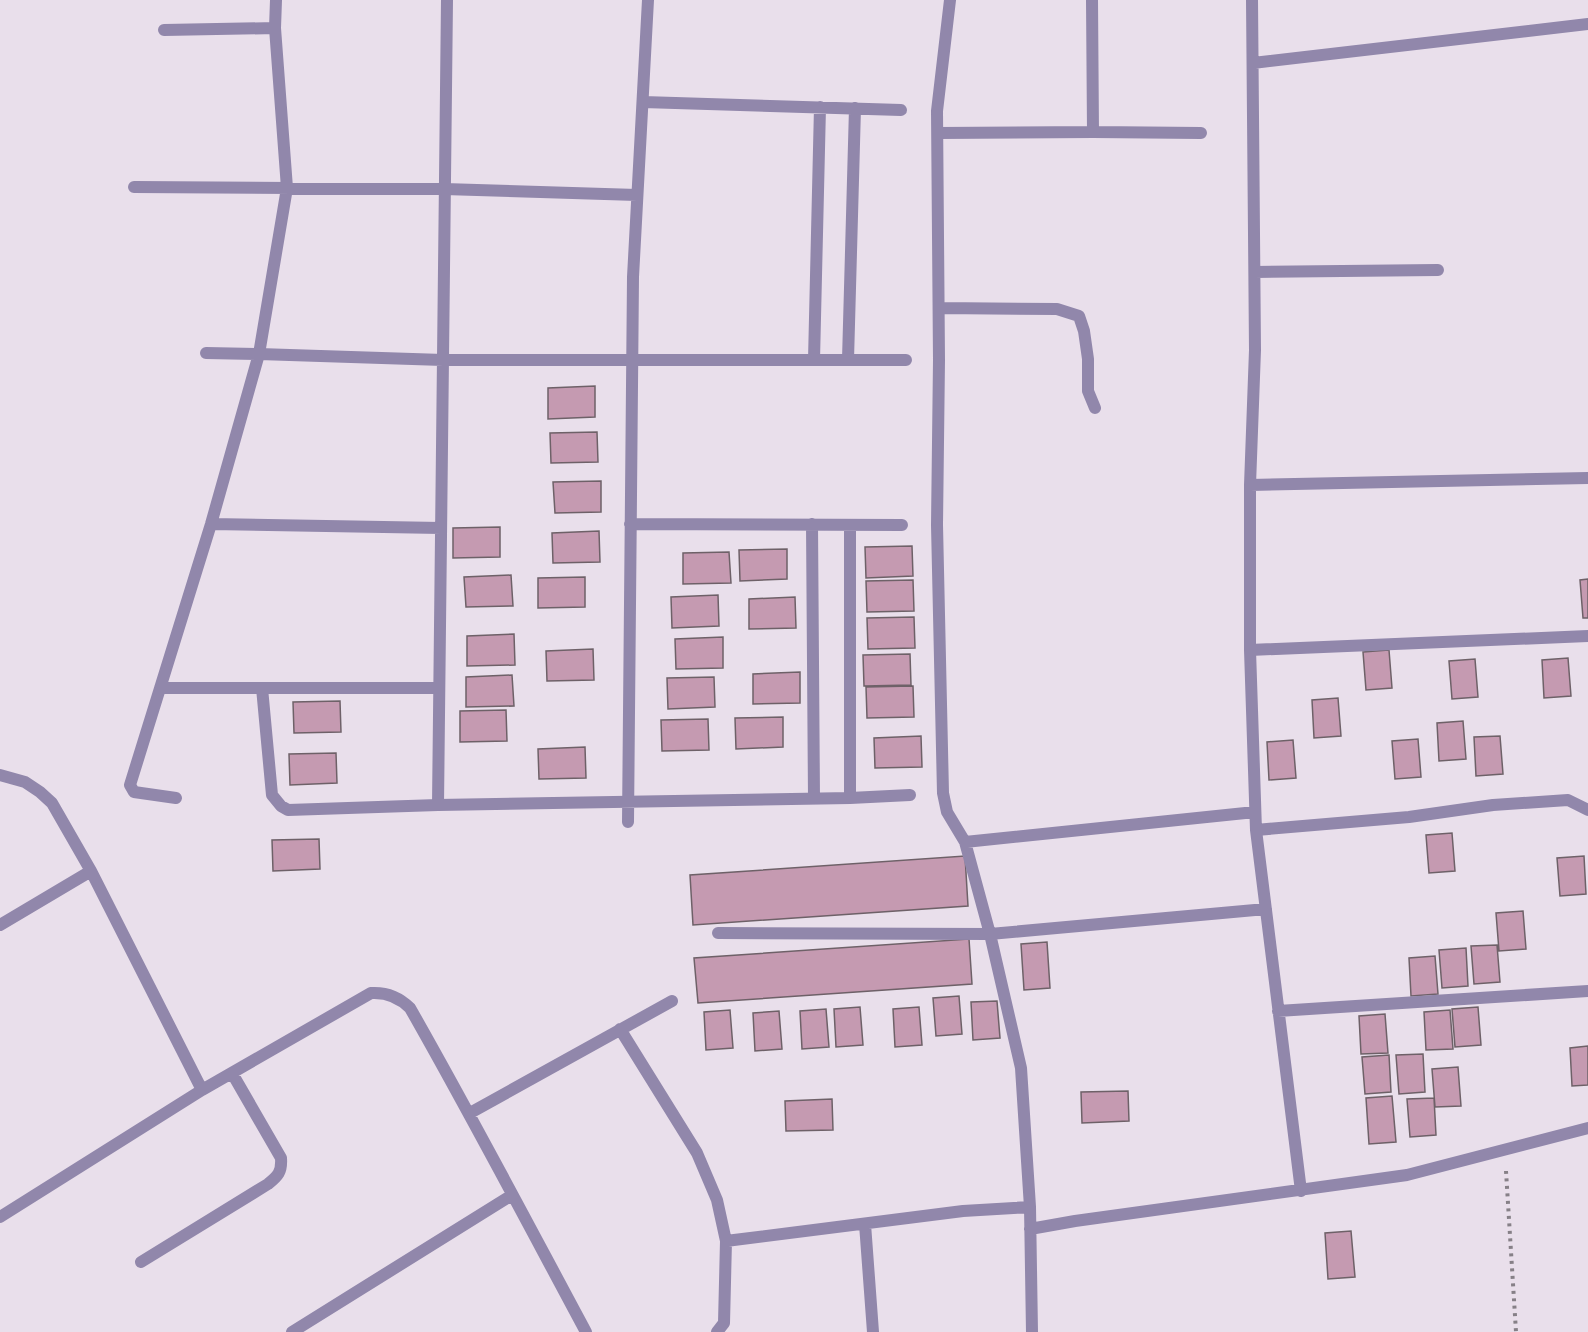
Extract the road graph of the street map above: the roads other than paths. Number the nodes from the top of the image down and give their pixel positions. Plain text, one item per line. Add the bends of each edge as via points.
1 (276, 0) edge
2 (447, 0) edge
3 (648, 0) edge
4 (950, 0) edge
5 (1092, 0) edge
6 (1252, 0) edge
7 (1588, 24) edge
8 (275, 28) junction
9 (164, 30) dead end
10 (1253, 63) junction
11 (643, 102) junction
12 (820, 107) junction
13 (855, 108) junction
14 (901, 110) dead end
15 (1094, 132) junction
16 (938, 133) junction
17 (1201, 133) dead end
18 (134, 187) dead end
19 (287, 188) junction
20 (444, 189) junction
21 (637, 195) junction
22 (1438, 270) dead end
23 (1255, 272) junction
24 (939, 308) junction
25 (206, 353) dead end
26 (259, 354) junction
27 (443, 360) junction
28 (632, 360) junction
29 (814, 360) junction
30 (848, 360) junction
31 (906, 360) dead end
32 (1095, 408) dead end
33 (1588, 478) edge
34 (1250, 485) junction
35 (211, 524) junction
36 (630, 524) junction
37 (812, 524) junction
38 (850, 525) junction
39 (902, 525) dead end
40 (441, 528) junction
41 (1588, 636) edge
42 (1250, 650) junction
43 (160, 688) junction
44 (262, 688) junction
45 (439, 688) junction
46 (0, 775) edge
47 (910, 795) dead end
48 (176, 798) dead end
49 (850, 798) junction
50 (814, 799) junction
51 (628, 802) junction
52 (438, 805) junction
53 (1588, 810) edge
54 (1255, 812) junction
55 (628, 822) dead end
56 (1256, 831) junction
57 (964, 842) junction
58 (91, 871) junction
59 (1266, 909) junction
60 (0, 925) edge
61 (717, 933) dead end
62 (990, 934) junction
63 (1588, 991) edge
64 (672, 1001) dead end
65 (1278, 1011) junction
66 (620, 1029) junction
67 (232, 1073) junction
68 (201, 1090) junction
69 (470, 1113) junction
70 (1588, 1128) edge
71 (1301, 1191) junction
72 (512, 1195) junction
73 (1030, 1207) junction
74 (0, 1217) edge
75 (865, 1224) junction
76 (1030, 1229) junction
77 (726, 1241) junction
78 (141, 1262) dead end
79 (292, 1332) edge
80 (586, 1332) edge
81 (717, 1332) edge
82 (873, 1332) edge
83 (1032, 1332) edge

1 - 8 street
2 - 20 street
3 - 11 street
4 - 16 street
5 - 15 street
6 - 10 street
7 - 10 street
8 - 9 street
8 - 19 street
10 - 23 street
11 - 12 street
11 - 21 street
12 - 13 street
12 - 29 street
13 - 14 street
13 - 30 street
15 - 16 street
15 - 17 street
16 - 24 street
18 - 19 street
19 - 20 street
19 - 26 street
20 - 21 street
20 - 27 street
21 - 28 street
22 - 23 street
23 - 34 street
24 - 32 street via 1057,309 1079,316 1088,359 1088,391
24 - 57 street via 937,525 943,793 947,812
25 - 26 street
26 - 27 street
26 - 35 street
27 - 28 street
27 - 40 street
28 - 29 street
28 - 36 street
29 - 30 street
30 - 31 street
33 - 34 street
34 - 42 street
35 - 40 street
35 - 43 street
36 - 37 street
36 - 51 street
37 - 38 street
37 - 50 street
38 - 39 street
38 - 49 street
40 - 45 street
41 - 42 street
42 - 54 street
43 - 44 street
43 - 48 street via 130,785 134,792
44 - 45 street
44 - 52 street via 272,795 281,806 288,810
45 - 52 street
46 - 58 street via 25,782 52,803
47 - 49 street
49 - 50 street
50 - 51 street
51 - 52 street
51 - 55 street
53 - 56 street via 1568,800
54 - 56 street
54 - 57 street
56 - 59 street
57 - 62 street
58 - 60 street
58 - 68 street
59 - 62 street
59 - 65 street
61 - 62 street
62 - 73 street via 1021,1068
63 - 65 street
64 - 66 street
65 - 71 street
66 - 69 street
66 - 77 street via 697,1153 717,1200
67 - 68 street
67 - 69 street via 371,993 382,993 402,999 410,1008
67 - 78 street via 282,1158 282,1168 268,1184
68 - 74 street
69 - 72 street
70 - 71 street via 1407,1175
71 - 76 street
72 - 79 street
72 - 80 street
73 - 75 street via 987,1208
73 - 76 street
75 - 77 street
75 - 82 street
76 - 83 street
77 - 81 street via 724,1323

